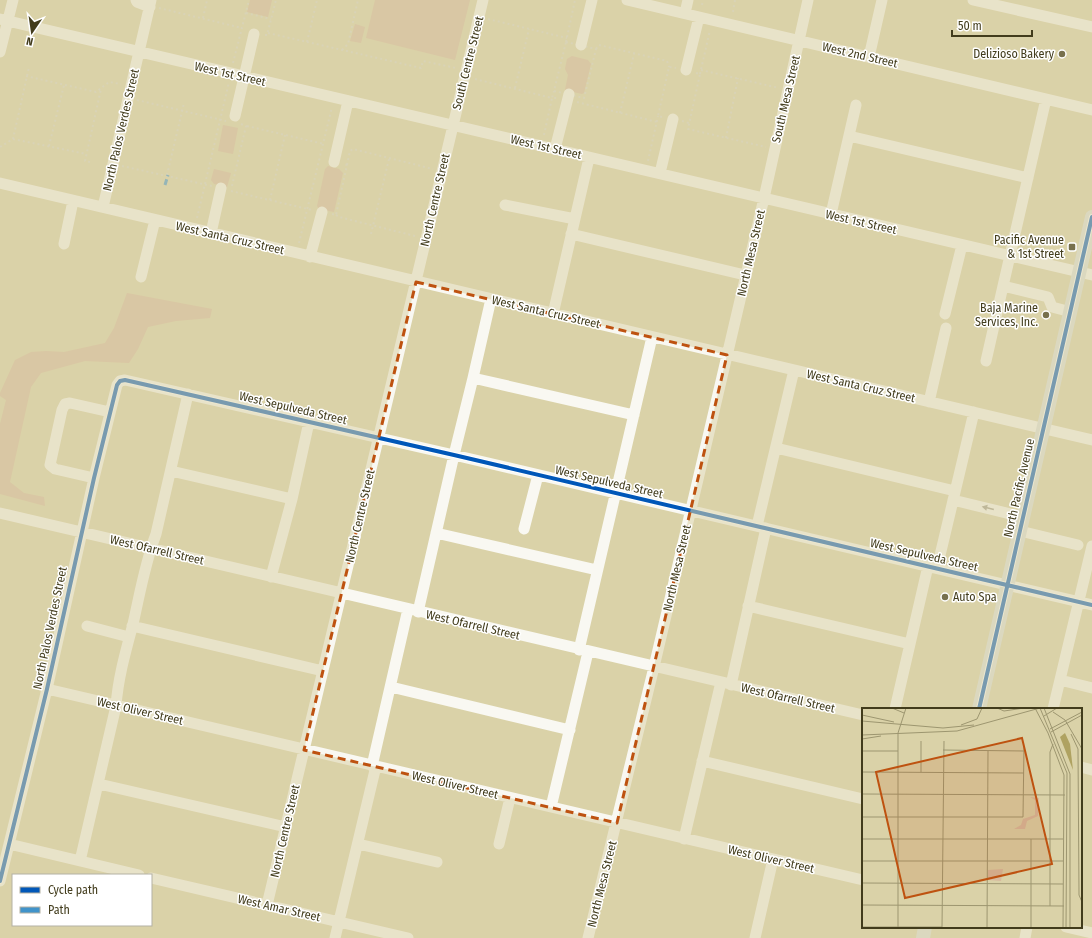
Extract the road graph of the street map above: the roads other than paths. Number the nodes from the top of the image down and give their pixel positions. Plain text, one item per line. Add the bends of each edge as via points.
1 (13, 0) edge
2 (136, 0) edge
3 (483, 0) edge
4 (592, 0) edge
5 (627, 0) edge
6 (688, 0) edge
7 (808, 0) edge
8 (882, 0) edge
9 (973, 0) edge
10 (150, 4) edge
11 (685, 14) junction
12 (699, 17) junction
13 (4, 20) edge
14 (1092, 27) edge
15 (254, 34) road end
16 (799, 40) junction
17 (581, 45) road end
18 (0, 52) edge
19 (140, 53) junction
20 (869, 57) junction
21 (686, 70) road end
22 (244, 77) junction
23 (568, 97) road end
24 (1046, 99) junction
25 (348, 101) junction
26 (856, 105) dead end
27 (1092, 110) edge
28 (673, 119) road end
29 (234, 121) road end
30 (453, 126) junction
31 (849, 136) junction
32 (555, 149) junction
33 (590, 158) junction
34 (334, 162) road end
35 (660, 173) junction
36 (1028, 178) junction
37 (0, 183) edge
38 (226, 189) road end
39 (764, 198) junction
40 (73, 201) junction
41 (505, 205) dead end
42 (103, 207) junction
43 (322, 212) road end
44 (831, 214) junction
45 (1092, 217) edge
46 (575, 219) junction
47 (155, 220) junction
48 (211, 233) junction
49 (571, 234) junction
50 (64, 244) dead end
51 (962, 245) junction
52 (1010, 256) junction
53 (310, 257) junction
54 (1086, 274) edge
55 (745, 275) junction
56 (141, 277) dead end
57 (416, 282) junction
58 (1004, 286) junction
59 (491, 299) junction
60 (1070, 312) junction
61 (553, 314) junction
62 (945, 314) dead end
63 (946, 328) dead end
64 (652, 337) junction
65 (727, 355) junction
66 (986, 361) dead end
67 (794, 370) junction
68 (473, 378) junction
69 (120, 381) joint
70 (188, 394) junction
71 (929, 402) junction
72 (110, 412) junction
73 (974, 412) junction
74 (634, 415) junction
75 (309, 422) junction
76 (1044, 429) junction
77 (378, 438) junction
78 (1092, 440) edge
79 (776, 448) junction
80 (454, 455) junction
81 (171, 471) junction
82 (538, 475) junction
83 (94, 478) junction
84 (616, 493) junction
85 (954, 496) junction
86 (292, 499) junction
87 (690, 511) junction
88 (0, 513) edge
89 (1023, 517) junction
90 (762, 527) junction
91 (524, 529) dead end
92 (1020, 531) junction
93 (82, 533) junction
94 (436, 533) junction
95 (1078, 545) dead end
96 (1092, 546) edge
97 (150, 549) junction
98 (932, 567) junction
99 (597, 570) junction
100 (271, 577) junction
101 (1007, 585) junction
102 (342, 594) junction
103 (1079, 602) junction
104 (1092, 605) edge
105 (748, 606) junction
106 (413, 610) junction
107 (86, 626) dead end
108 (131, 631) junction
109 (910, 644) junction
110 (583, 651) junction
111 (654, 667) junction
112 (323, 671) junction
113 (1060, 680) junction
114 (726, 683) junction
115 (391, 687) junction
116 (1092, 688) edge
117 (47, 689) junction
118 (116, 706) junction
119 (895, 708) edge
120 (979, 708) edge
121 (1053, 708) edge
122 (862, 715) edge
123 (570, 730) junction
124 (304, 750) junction
125 (702, 761) junction
126 (374, 766) junction
127 (1082, 767) edge
128 (1092, 770) edge
129 (99, 784) junction
130 (510, 798) junction
131 (862, 799) edge
132 (551, 807) junction
133 (617, 823) junction
134 (286, 827) junction
135 (684, 839) junction
136 (9, 844) junction
137 (358, 844) junction
138 (499, 844) dead end
139 (773, 859) junction
140 (80, 861) junction
141 (437, 862) dead end
142 (136, 874) edge
143 (152, 878) edge
144 (862, 880) edge
145 (0, 881) edge
146 (268, 905) junction
147 (339, 922) junction
148 (926, 928) edge
149 (1027, 928) edge
150 (1070, 928) edge
151 (1092, 933) edge
152 (335, 938) edge
153 (408, 938) edge
154 (588, 938) edge
155 (755, 938) edge
156 (923, 938) edge
157 (1025, 938) edge

1 - 13 street
2 - 10 street
3 - 30 street, South Centre Street
4 - 17 street
5 - 11 street, West 2nd Street
6 - 11 street
7 - 16 street, South Mesa Street
8 - 20 street
9 - 14 street
10 - 19 street, North Palos Verdes Street
11 - 12 street, West 2nd Street
12 - 16 street, West 2nd Street
12 - 21 street
13 - 18 street
13 - 19 street, West 1st Street
15 - 22 street
16 - 20 street, West 2nd Street
16 - 39 street, South Mesa Street
19 - 22 street, West 1st Street
19 - 42 street, North Palos Verdes Street
20 - 24 street, West 2nd Street
22 - 25 street, West 1st Street
22 - 29 street
23 - 32 street
24 - 27 street, West 2nd Street
24 - 36 street
25 - 30 street, West 1st Street
25 - 34 street
26 - 31 street
28 - 35 street
30 - 32 street, West 1st Street
30 - 57 street, North Centre Street
31 - 36 street
31 - 44 street
32 - 33 street, West 1st Street
33 - 35 street, West 1st Street
33 - 46 street
35 - 39 street, West 1st Street
36 - 52 street
37 - 40 street, West Santa Cruz Street
38 - 48 street
39 - 44 street, West 1st Street
39 - 55 street, North Mesa Street
40 - 42 street, West Santa Cruz Street
40 - 50 street
41 - 46 street
42 - 47 street, West Santa Cruz Street
43 - 53 street
44 - 51 street, West 1st Street
45 - 54 main road, North Pacific Avenue
46 - 49 street
47 - 48 street, West Santa Cruz Street
47 - 56 street
48 - 53 street, West Santa Cruz Street
49 - 55 street
49 - 61 street
51 - 52 street, West 1st Street
51 - 62 street
52 - 54 street, West 1st Street
52 - 58 street
53 - 57 street, West Santa Cruz Street
54 - 60 main road, North Pacific Avenue
55 - 65 street, North Mesa Street
57 - 59 street, West Santa Cruz Street
57 - 77 street, North Centre Street
58 - 60 street via 1048,297 1052,307
58 - 66 street
59 - 61 street, West Santa Cruz Street
59 - 68 street
60 - 76 main road, North Pacific Avenue
61 - 64 street, West Santa Cruz Street
63 - 71 street
64 - 65 street, West Santa Cruz Street
64 - 74 street
65 - 67 street, West Santa Cruz Street
65 - 87 street, North Mesa Street
67 - 71 street, West Santa Cruz Street
67 - 79 street
68 - 74 street
68 - 80 street
69 - 70 street, West Sepulveda Street
69 - 72 street, North Palos Verdes Street
70 - 75 street, West Sepulveda Street
70 - 81 street
71 - 73 street, West Santa Cruz Street
72 - 83 street, North Palos Verdes Street
72 - 83 street via 70,403 65,404 62,410 50,465 54,469
73 - 76 street, West Santa Cruz Street
73 - 85 street
74 - 84 street
75 - 77 street, West Sepulveda Street
75 - 86 street
76 - 78 street, West Santa Cruz Street
76 - 89 main road, North Pacific Avenue
77 - 80 street, West Sepulveda Street
77 - 102 street, North Centre Street
79 - 85 street
79 - 90 street
80 - 82 street, West Sepulveda Street
80 - 94 street
81 - 86 street
81 - 97 street
82 - 84 street, West Sepulveda Street
82 - 91 street
83 - 93 street, North Palos Verdes Street
84 - 87 street, West Sepulveda Street
84 - 99 street
89 -> 85 street
85 - 98 street
86 - 100 street
87 - 90 street, West Sepulveda Street
87 - 111 street, North Mesa Street
88 - 93 street, West Ofarrell Street
89 - 92 main road, North Pacific Avenue
90 - 98 street, West Sepulveda Street
90 - 105 street
92 - 95 street
92 - 101 main road, North Pacific Avenue
93 - 97 street, West Ofarrell Street
93 - 117 street, North Palos Verdes Street
94 - 99 street
94 - 106 street
96 - 103 street
97 - 100 street, West Ofarrell Street
97 - 108 street
98 - 101 street, West Sepulveda Street
98 - 109 street
99 - 110 street
100 - 102 street, West Ofarrell Street
101 - 103 street, West Sepulveda Street
101 - 120 main road, North Pacific Avenue
102 - 106 street, West Ofarrell Street
102 - 112 street, North Centre Street
103 - 104 street, West Sepulveda Street
103 - 113 street
105 - 109 street
105 - 114 street
106 - 110 street, West Ofarrell Street
106 - 115 street
107 - 108 street
108 - 112 street
108 - 118 street
109 - 119 street
110 - 111 street, West Ofarrell Street
110 - 123 street
111 - 114 street, West Ofarrell Street
111 - 133 street, North Mesa Street
112 - 124 street, North Centre Street
113 - 116 street
113 - 121 street
114 - 122 street, West Ofarrell Street
114 - 125 street
115 - 123 street
115 - 126 street
117 - 118 street, West Oliver Street
117 - 136 street, North Palos Verdes Street
118 - 124 street, West Oliver Street
118 - 129 street
123 - 132 street
124 - 126 street, West Oliver Street
124 - 134 street, North Centre Street
125 - 131 street
125 - 135 street
126 - 130 street, West Oliver Street
126 - 137 street
127 - 128 street
129 - 134 street
129 - 140 street
130 - 132 street, West Oliver Street
130 - 138 street
132 - 133 street, West Oliver Street
133 - 135 street, West Oliver Street
133 - 154 street, North Mesa Street
134 - 146 street, North Centre Street
135 - 139 street, West Oliver Street
136 - 140 street
136 - 145 street, North Palos Verdes Street
137 - 141 street
137 - 147 street
139 - 144 street, West Oliver Street
139 - 155 street
140 - 142 street
143 - 146 street, West Amar Street
146 - 147 street, West Amar Street
147 - 152 street
147 - 153 street, West Amar Street
148 - 156 main road
149 - 157 street
150 - 151 street

